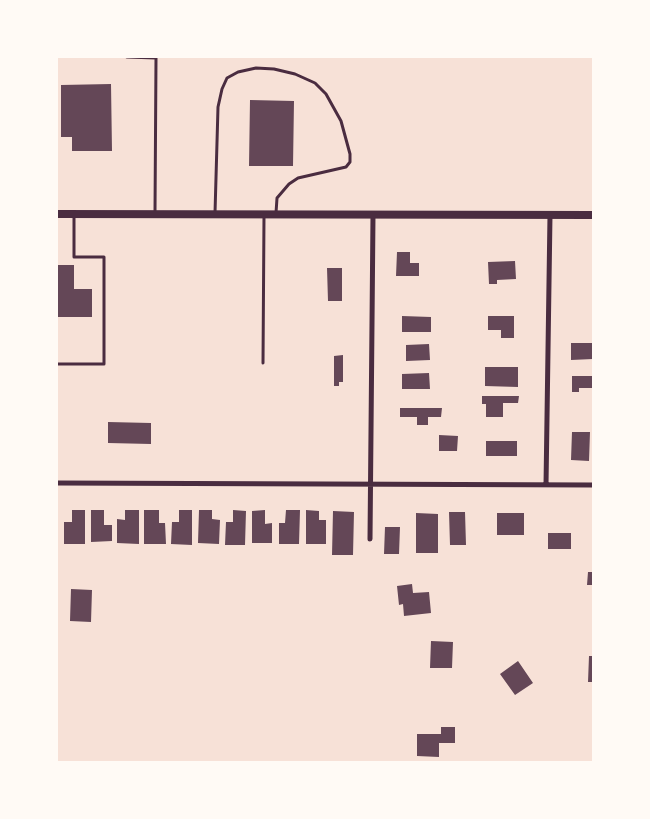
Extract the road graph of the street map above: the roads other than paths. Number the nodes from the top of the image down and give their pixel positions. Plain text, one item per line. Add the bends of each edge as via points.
1 (127, 57) edge
2 (57, 214) edge
3 (74, 214) junction
4 (155, 214) junction
5 (214, 214) junction
6 (264, 214) junction
7 (276, 215) junction
8 (373, 215) junction
9 (550, 215) junction
10 (593, 215) edge
11 (263, 363) dead end
12 (57, 364) edge
13 (57, 483) edge
14 (370, 484) junction
15 (546, 485) junction
16 (593, 485) edge
17 (370, 539) dead end

1 - 4 lane via 156,58
2 - 3 main road
3 - 4 main road
3 - 12 lane via 74,257 104,257 104,364
4 - 5 main road
5 - 6 main road
5 - 7 lane via 222,88 238,72 256,68 295,74 315,83 341,121 350,154 346,167 298,178 289,184 277,198
6 - 7 main road
6 - 11 lane
7 - 8 main road
8 - 9 main road
8 - 14 street
9 - 10 main road
9 - 15 street
13 - 14 street
14 - 15 street
14 - 17 street
15 - 16 street

